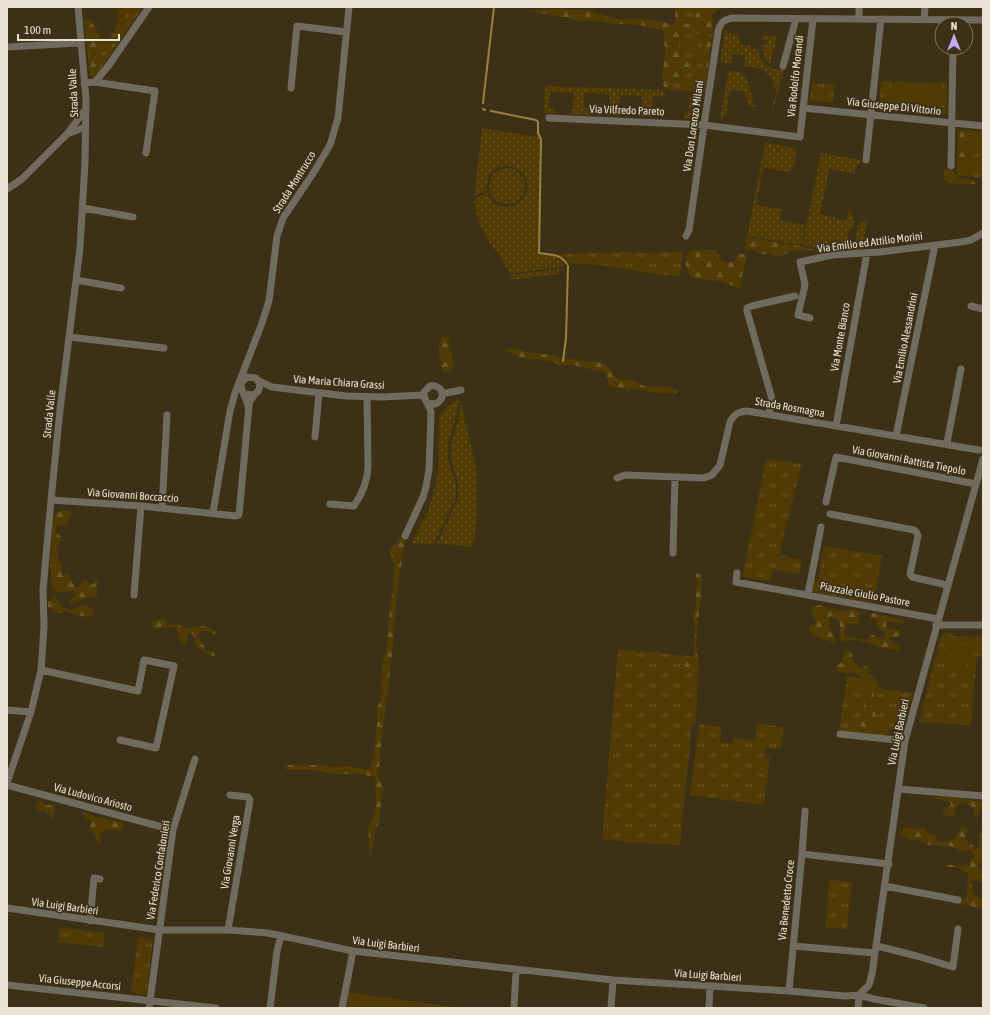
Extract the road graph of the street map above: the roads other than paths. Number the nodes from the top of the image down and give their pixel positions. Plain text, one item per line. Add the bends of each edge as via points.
1 (78, 7) edge
2 (149, 7) edge
3 (349, 7) edge
4 (859, 7) edge
5 (925, 7) edge
6 (796, 18) junction
7 (813, 19) junction
8 (859, 19) junction
9 (881, 19) junction
10 (924, 20) junction
11 (934, 21) edge
12 (346, 32) junction
13 (80, 43) junction
14 (7, 47) edge
15 (953, 56) edge
16 (783, 66) dead end
17 (96, 82) junction
18 (84, 83) junction
19 (291, 88) dead end
20 (803, 108) junction
21 (86, 110) junction
22 (871, 115) junction
23 (549, 118) dead end
24 (704, 124) junction
25 (952, 124) junction
26 (983, 126) edge
27 (85, 127) junction
28 (67, 134) junction
29 (800, 137) joint
30 (146, 153) dead end
31 (866, 160) dead end
32 (952, 166) dead end
33 (7, 189) edge
34 (83, 208) junction
35 (134, 217) dead end
36 (983, 233) edge
37 (686, 236) dead end
38 (935, 245) junction
39 (866, 253) junction
40 (76, 280) junction
41 (121, 288) dead end
42 (796, 296) dead end
43 (971, 306) dead end
44 (983, 309) edge
45 (810, 318) dead end
46 (69, 337) junction
47 (164, 348) dead end
48 (961, 369) dead end
49 (258, 381) junction
50 (243, 384) junction
51 (276, 388) junction
52 (461, 390) dead end
53 (319, 393) junction
54 (256, 394) junction
55 (442, 394) junction
56 (423, 395) junction
57 (367, 397) junction
58 (427, 403) junction
59 (438, 403) junction
60 (248, 409) junction
61 (770, 414) junction
62 (167, 415) dead end
63 (431, 417) junction
64 (836, 426) junction
65 (896, 436) junction
66 (316, 437) dead end
67 (947, 443) junction
68 (981, 450) edge
69 (983, 459) edge
70 (675, 477) junction
71 (617, 478) dead end
72 (976, 484) junction
73 (50, 500) junction
74 (826, 502) dead end
75 (330, 504) dead end
76 (141, 506) junction
77 (162, 508) junction
78 (213, 513) junction
79 (830, 514) dead end
80 (820, 528) dead end
81 (405, 536) dead end
82 (673, 553) dead end
83 (737, 572) dead end
84 (947, 585) junction
85 (808, 594) junction
86 (134, 595) dead end
87 (937, 622) junction
88 (983, 625) edge
89 (41, 670) junction
90 (7, 710) edge
91 (31, 712) junction
92 (840, 734) dead end
93 (120, 740) dead end
94 (905, 740) junction
95 (195, 759) dead end
96 (7, 784) edge
97 (899, 789) junction
98 (230, 794) dead end
99 (983, 796) edge
100 (805, 811) dead end
101 (174, 830) junction
102 (802, 854) junction
103 (889, 864) junction
104 (100, 879) dead end
105 (885, 886) junction
106 (958, 900) dead end
107 (7, 908) edge
108 (90, 921) junction
109 (958, 929) dead end
110 (160, 930) junction
111 (228, 930) junction
112 (281, 936) junction
113 (793, 946) junction
114 (876, 950) junction
115 (353, 952) junction
116 (516, 970) junction
117 (613, 980) junction
118 (7, 985) edge
119 (710, 986) junction
120 (789, 991) junction
121 (859, 995) junction
122 (150, 1004) edge
123 (216, 1008) edge
124 (270, 1008) edge
125 (342, 1008) edge
126 (514, 1008) edge
127 (611, 1008) edge
128 (709, 1008) edge
129 (858, 1008) edge
130 (924, 1008) edge

1 - 13 street, Strada Valle
2 - 17 street
3 - 12 street, Strada Montrucco
4 - 8 street
5 - 10 street
6 - 7 street
6 - 16 street
6 - 24 street, Via Don Lorenzo Milani via 732,18 720,24
7 - 8 street
7 - 20 street, Via Rodolfo Morandi
8 - 9 street
9 - 10 street
9 - 22 street
10 - 11 street
12 - 19 street via 297,26
12 - 50 street, Strada Montrucco via 336,125 330,145 283,218 277,236 269,301 245,367
13 - 14 street
13 - 18 street, Strada Valle
15 - 25 street
17 - 18 street
17 - 30 street via 155,91
18 - 21 street, Strada Valle
20 - 22 street, Via Giuseppe Di Vittorio
20 - 29 street, Via Rodolfo Morandi
21 - 27 street, Strada Valle
21 - 28 street
22 - 25 street, Via Giuseppe Di Vittorio
22 - 31 street
23 - 24 street, Via Vilfredo Pareto
24 - 29 street, Via Vilfredo Pareto
24 - 37 street, Via Don Lorenzo Milani via 689,230
25 - 26 street, Via Giuseppe Di Vittorio
25 - 32 street
27 - 28 street
27 - 34 street, Strada Valle
28 - 33 street via 22,179
34 - 35 street
34 - 40 street, Strada Valle
36 - 38 street, Via Emilio ed Attilio Morini via 971,240
38 - 39 street, Via Emilio ed Attilio Morini
38 - 65 street, Via Emilio Alessandrini
39 - 45 street, Via Emilio ed Attilio Morini via 800,262 805,285 798,315
39 - 64 street, Via Monte Bianco
40 - 41 street
40 - 46 street, Strada Valle
42 - 61 street via 747,308 772,399
43 - 44 street
46 - 47 street
46 - 73 street, Strada Valle
48 - 67 street
49 - 50 street via 256,378
49 - 51 street, Via Maria Chiara Grassi
49 - 54 street, Strada Montrucco via 260,387
50 - 54 street via 250,396
50 - 60 street, Strada Montrucco
50 - 78 street via 230,411
51 - 53 street, Via Maria Chiara Grassi
51 - 54 street, Via Maria Chiara Grassi
52 - 55 street
53 - 57 street, Via Maria Chiara Grassi
53 - 66 street
54 - 60 street, Strada Montrucco
55 - 56 street, Via Maria Chiara Grassi via 439,387 433,385 425,389
55 - 59 street via 442,399
56 - 57 street, Via Maria Chiara Grassi
56 - 58 street
57 - 75 street via 368,466 365,483 354,506
58 - 59 street
58 - 63 street
59 - 63 street
60 - 78 street, Strada Montrucco via 239,515
61 - 64 street, Strada Rosmagna
61 - 70 street, Strada Rosmagna via 747,410 736,413 730,422 716,472 704,478
62 - 77 street
63 - 81 street via 426,487
64 - 65 street, Strada Rosmagna
65 - 67 street, Strada Rosmagna
67 - 68 street, Strada Rosmagna
68 - 69 street, Strada Rosmagna
69 - 72 street, Via Luigi Barbieri
70 - 71 street, Strada Rosmagna
70 - 82 street
72 - 74 street, Via Giovanni Battista Tiepolo via 836,457
72 - 84 street, Via Luigi Barbieri
73 - 76 street, Via Giovanni Boccaccio
73 - 89 street, Strada Valle via 43,590
76 - 77 street, Via Giovanni Boccaccio
76 - 86 street
77 - 78 street, Via Giovanni Boccaccio
79 - 84 street via 914,530 918,536 910,574 912,577
80 - 85 street, Piazzale Giulio Pastore
83 - 85 street via 736,582
84 - 87 street, Via Luigi Barbieri
85 - 87 street, Piazzale Giulio Pastore
87 - 88 street, Piazzale Giulio Pastore
87 - 94 street, Via Luigi Barbieri
89 - 91 street, Strada Valle
89 - 93 street via 138,691 144,660 174,666 156,748
90 - 91 street
91 - 96 street, Strada Valle
92 - 94 street
94 - 97 street, Via Luigi Barbieri
95 - 101 street, Via Federico Confalonieri
96 - 101 street, Via Ludovico Ariosto
97 - 99 street
97 - 103 street, Via Luigi Barbieri
98 - 111 street, Via Giovanni Verga via 248,797 250,800
100 - 102 street, Via Benedetto Croce
101 - 110 street, Via Federico Confalonieri
102 - 103 street
102 - 113 street, Via Benedetto Croce
103 - 105 street, Via Luigi Barbieri
104 - 108 street via 94,878
105 - 106 street
105 - 114 street, Via Luigi Barbieri
107 - 108 street, Via Luigi Barbieri
108 - 110 street, Via Luigi Barbieri
109 - 114 street via 953,967 917,956
110 - 111 street, Via Luigi Barbieri
110 - 122 street, Via Federico Confalonieri
111 - 112 street, Via Luigi Barbieri
112 - 115 street, Via Luigi Barbieri
112 - 124 street
113 - 114 street
113 - 120 street, Via Benedetto Croce
114 - 121 street, Via Luigi Barbieri via 869,985
115 - 116 street, Via Luigi Barbieri
115 - 125 street
116 - 117 street, Via Luigi Barbieri
116 - 126 street
117 - 119 street, Via Luigi Barbieri
117 - 127 street
118 - 122 street, Via Giuseppe Accorsi
119 - 120 street, Via Luigi Barbieri
119 - 128 street
120 - 121 street, Via Luigi Barbieri
121 - 129 street
121 - 130 street
122 - 123 street, Via Giuseppe Accorsi

